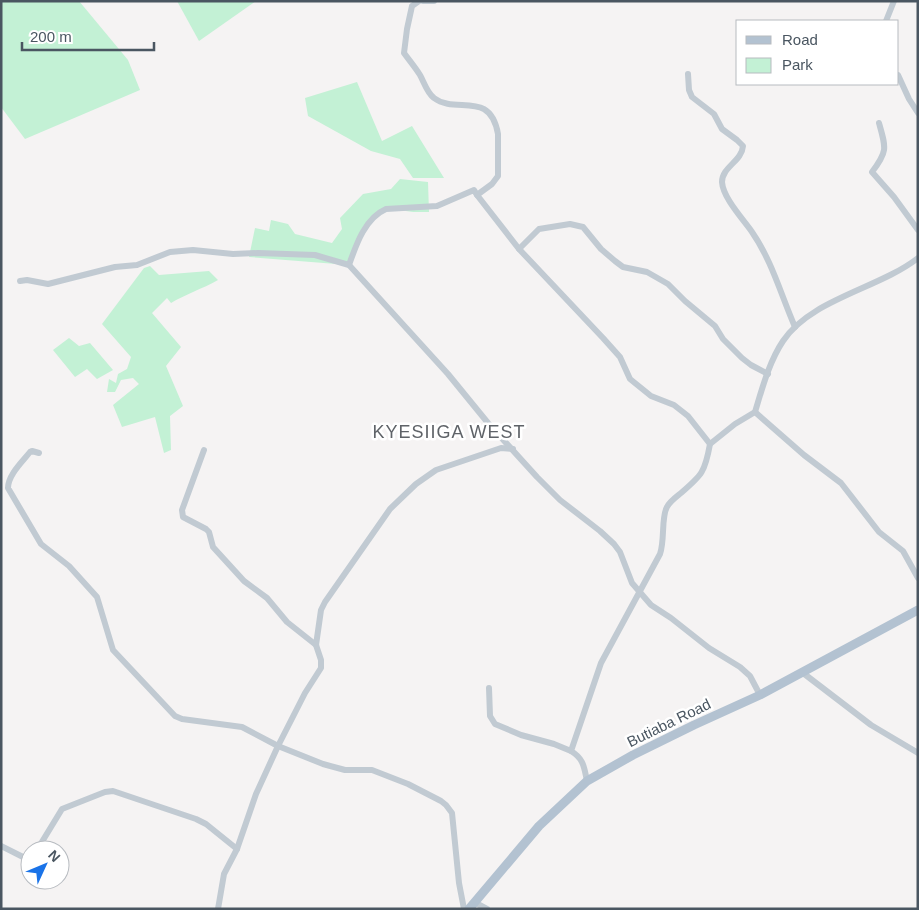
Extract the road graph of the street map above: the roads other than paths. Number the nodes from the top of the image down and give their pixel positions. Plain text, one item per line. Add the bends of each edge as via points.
1 (419, 1) edge
2 (423, 1) edge
3 (434, 1) edge
4 (894, 1) edge
5 (886, 20) edge
6 (688, 74) dead end
7 (899, 77) edge
8 (918, 113) edge
9 (878, 123) dead end
10 (477, 195) junction
11 (918, 230) edge
12 (519, 249) junction
13 (918, 258) edge
14 (350, 264) junction
15 (20, 281) dead end
16 (795, 327) junction
17 (768, 374) junction
18 (755, 412) junction
19 (710, 444) junction
20 (512, 449) junction
21 (204, 450) dead end
22 (40, 453) dead end
23 (918, 578) edge
24 (640, 593) junction
25 (918, 610) edge
26 (316, 645) junction
27 (803, 673) junction
28 (489, 688) dead end
29 (760, 695) junction
30 (278, 746) junction
31 (571, 751) junction
32 (918, 753) edge
33 (587, 781) junction
34 (43, 840) edge
35 (1, 846) edge
36 (237, 849) junction
37 (20, 855) edge
38 (472, 905) edge
39 (218, 909) edge
40 (464, 909) edge
41 (487, 909) edge

1 - 10 street via 412,6 404,53 433,97 444,102 484,108 497,127 498,176
2 - 3 street
4 - 5 street
6 - 16 street via 692,97 714,114 722,129 743,146 724,176 723,188 766,254
7 - 8 street
9 - 11 street via 885,150 872,172
10 - 12 street
10 - 14 street via 474,190 437,206 382,211 357,242
12 - 17 street via 539,229 570,224 583,227 619,264 647,272 668,284 715,326 746,362
12 - 19 street via 604,338 620,357 630,379 651,396 674,405 688,416
13 - 16 street via 885,279 809,316
14 - 15 street via 315,255 193,250 170,252 137,265 115,267 48,284
14 - 20 street
16 - 17 street via 782,343
17 - 18 street
18 - 19 street
18 - 23 street via 841,483 879,532 903,551
19 - 24 street via 701,475 666,510 663,545
20 - 24 street via 560,500 614,544
20 - 26 street via 501,448 436,470 398,500 325,602
21 - 26 street via 182,515 206,529 212,547 244,582 262,594 287,622
22 - 30 street via 30,452 11,477 8,488 41,544 69,566 98,596 110,643 118,657 177,717 242,727
24 - 29 street via 651,605 740,667 750,676
24 - 31 street via 600,663
25 - 27 main road, Butiaba Road
26 - 30 street via 321,668
27 - 29 main road, Butiaba Road
27 - 32 street via 871,725
28 - 31 street via 490,716 495,724
29 - 33 main road, Butiaba Road via 633,755
30 - 36 street via 256,794
30 - 40 street via 345,770 372,770 408,784 446,805 452,813
31 - 33 street via 584,764
33 - 38 main road, Butiaba Road via 539,826
34 - 36 street via 62,809 113,791 196,819
35 - 37 street
36 - 39 street via 224,874
38 - 41 street

